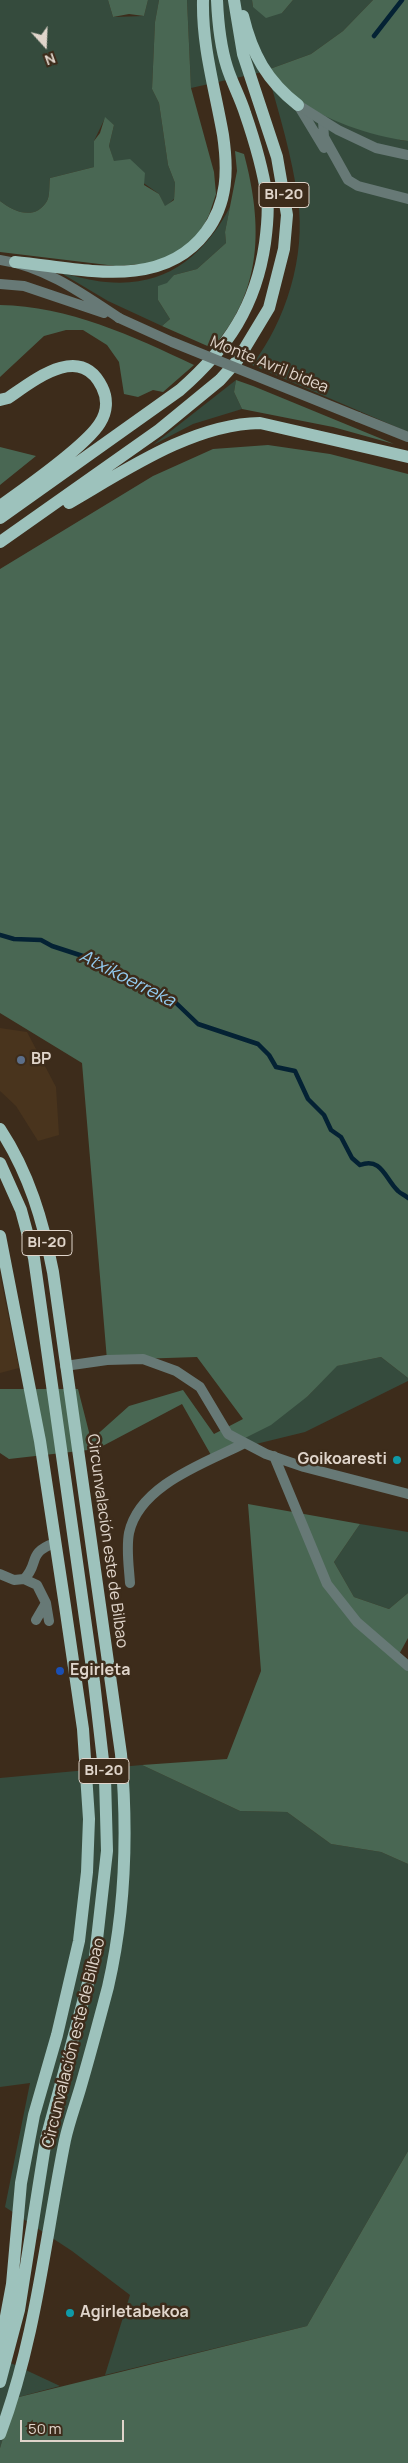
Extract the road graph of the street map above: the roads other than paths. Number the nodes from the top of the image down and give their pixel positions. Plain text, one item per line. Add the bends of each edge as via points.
1 (202, 0) edge
2 (217, 0) edge
3 (234, 0) edge
4 (240, 0) edge
5 (298, 106) junction
6 (323, 121) junction
7 (408, 155) edge
8 (338, 164) junction
9 (408, 199) edge
10 (0, 260) edge
11 (15, 262) junction
12 (0, 284) edge
13 (119, 318) junction
14 (0, 400) edge
15 (408, 437) edge
16 (408, 457) edge
17 (1, 506) edge
18 (0, 518) edge
19 (0, 542) edge
20 (0, 1129) edge
21 (0, 1163) edge
22 (0, 1236) edge
23 (66, 1366) junction
24 (245, 1443) junction
25 (274, 1456) junction
26 (408, 1494) edge
27 (55, 1543) junction
28 (0, 1574) edge
29 (24, 1579) junction
30 (130, 1583) dead end
31 (46, 1603) junction
32 (36, 1620) dead end
33 (49, 1620) dead end
34 (408, 1666) edge
35 (1, 2380) edge
36 (0, 2434) edge

1 - 11 main road via 204,45 223,135 226,167 220,210 210,228 181,257 146,270 122,272
2 - 18 main road, BI-20 via 219,36 245,112 267,198 267,229 262,258 242,318 201,372 180,390
3 - 19 main road, BI-20 via 243,54 277,157 286,215 284,249 269,308 237,361 220,380 159,430
4 - 5 main road via 246,25 266,75
5 - 6 street
5 - 8 street via 317,139
6 - 7 street via 376,148
6 - 8 street via 324,137
8 - 9 street via 348,180 358,186
10 - 11 street, Monte Avril bidea
11 - 13 street, Monte Avril bidea via 67,285
12 - 13 street, Monte Avril bidea via 24,286
13 - 15 street, Monte Avril bidea, bridge
14 - 17 main road via 49,371 72,366 80,367 95,378 106,400 105,411 93,433
16 - 19 main road via 260,423 237,423 209,430 179,443
20 - 23 main road, Circunvalación este de Bilbao / BI-20 via 27,1178 45,1231
21 - 35 main road, Circunvalación este de Bilbao / BI-20 via 21,1210 34,1258 94,1682 108,1822 95,1957 46,2139 18,2310
22 - 27 main road via 40,1440
23 - 24 street via 143,1359 176,1371 200,1387 228,1434
23 - 36 main road, Circunvalación este de Bilbao / BI-20 via 121,1754 126,1830 122,1910 108,1984 67,2132 30,2337
24 - 25 street
24 - 30 street via 167,1484 140,1506 128,1535
25 - 26 street
25 - 34 street via 327,1584 357,1622
27 - 29 street via 39,1550 30,1573
27 - 35 main road via 82,1728 89,1819 87,1872 79,1941 34,2115 21,2183 12,2284 2,2338
28 - 29 street via 14,1580
29 - 31 street via 37,1585
31 - 32 street
31 - 33 street

